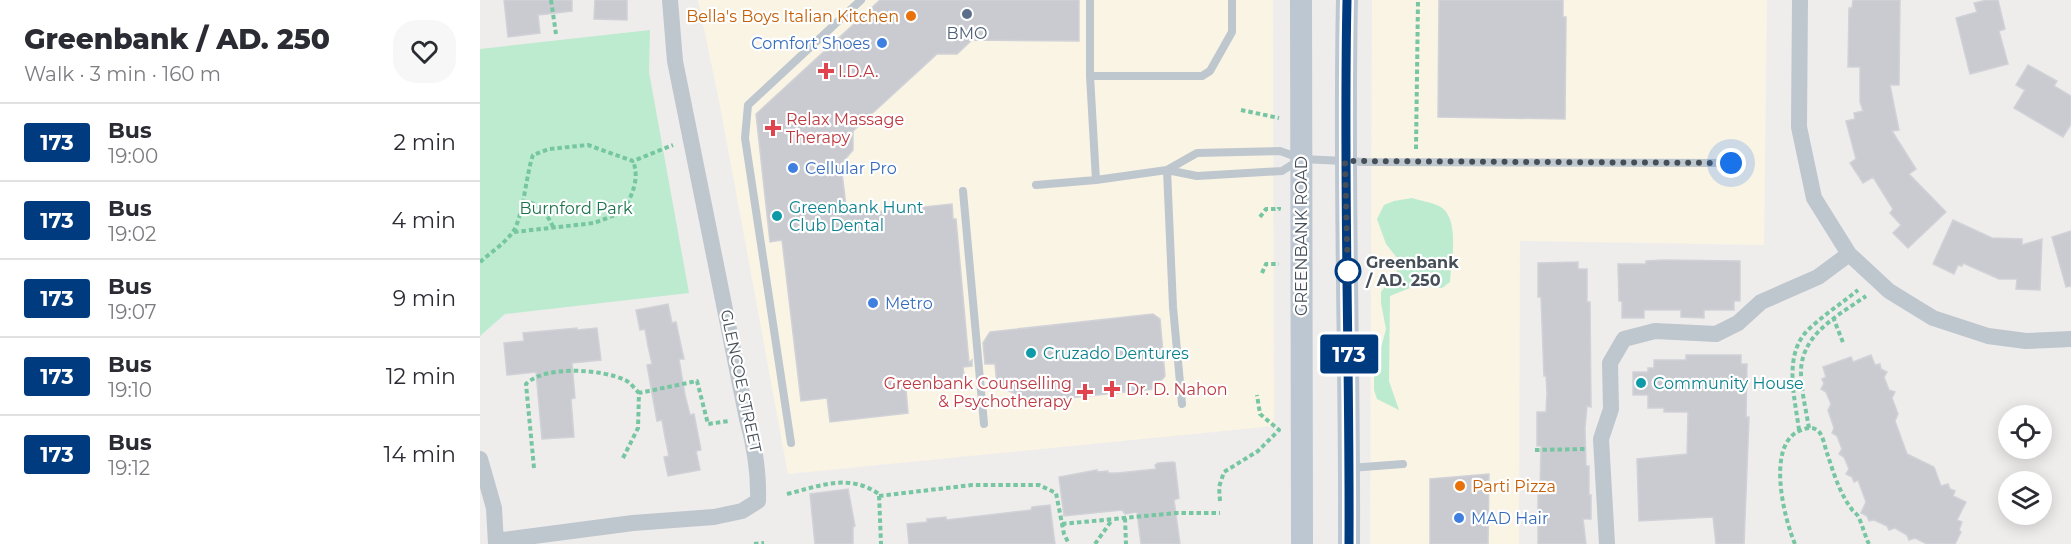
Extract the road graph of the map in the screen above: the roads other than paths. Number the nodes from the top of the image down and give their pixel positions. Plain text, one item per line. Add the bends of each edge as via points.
1 (670, 0) edge
2 (861, 0) edge
3 (1090, 0) edge
4 (1233, 0) edge
5 (1301, 0) edge
6 (1347, 0) edge
7 (1800, 0) edge
8 (1090, 76) junction
9 (1302, 159) junction
10 (1345, 161) junction
11 (1731, 163) dead end
12 (1167, 170) junction
13 (1096, 180) junction
14 (1036, 184) dead end
15 (963, 190) dead end
16 (1850, 254) junction
17 (2071, 339) edge
18 (1182, 404) dead end
19 (984, 424) dead end
20 (791, 443) dead end
21 (480, 459) edge
22 (1403, 465) dead end
23 (1349, 468) junction
24 (496, 542) edge
25 (1302, 544) edge
26 (1349, 544) edge
27 (1607, 544) edge

1 - 24 street, GLENCOE STREET via 675,61 755,446 758,501 742,511 714,517 633,523
2 - 20 lane via 748,105 745,138
3 - 8 lane
4 - 8 lane via 1232,32 1210,71 1202,76
5 - 9 main road, GREENBANK ROAD
6 - 10 main road
7 - 16 street via 1799,127 1814,198
8 - 13 lane
9 - 10 lane
9 - 12 lane via 1281,171 1197,176
9 - 12 lane via 1280,151 1197,153
9 - 25 main road, GREENBANK ROAD
10 - 11 lane
10 - 23 main road
12 - 13 lane
12 - 18 lane
13 - 14 lane
15 - 19 lane
16 - 17 street via 1889,291 1933,318 1988,336 2026,341
16 - 27 street via 1818,277 1761,302 1738,323 1716,334 1655,331 1624,339 1610,363 1611,409 1601,439
21 - 24 street via 494,508
22 - 23 lane
23 - 26 main road

